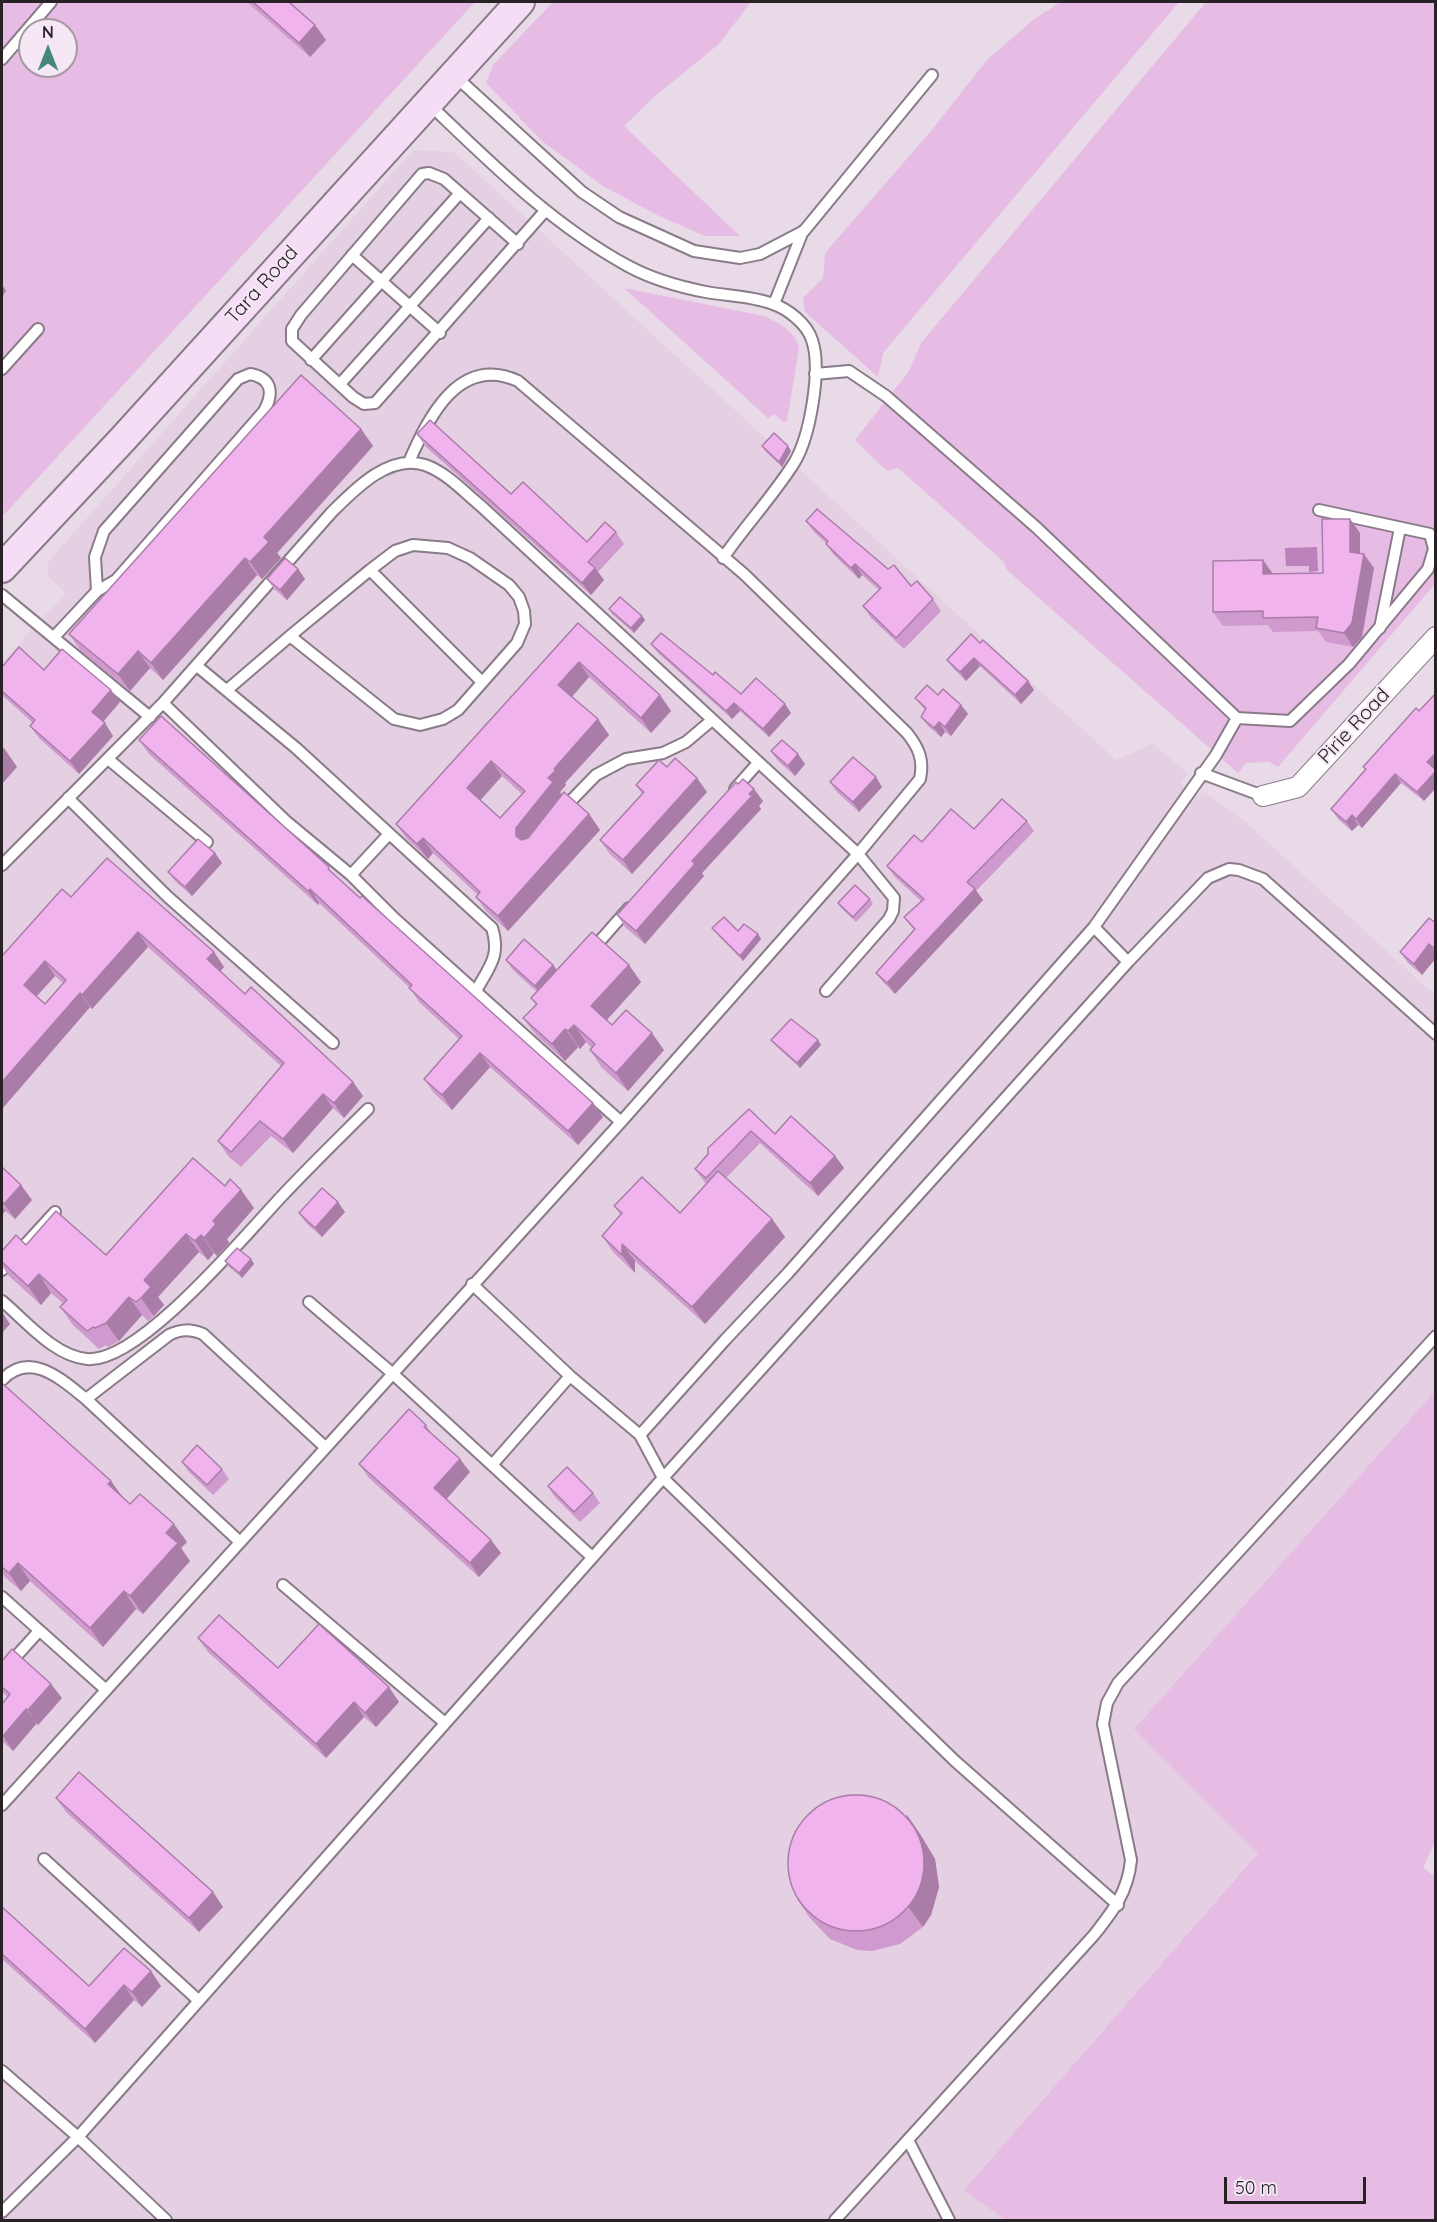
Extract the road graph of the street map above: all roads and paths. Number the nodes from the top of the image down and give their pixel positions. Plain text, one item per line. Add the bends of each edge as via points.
1 (51, 2) edge
2 (520, 2) edge
3 (2, 59) edge
4 (454, 74) junction
5 (932, 75) dead end
6 (428, 103) junction
7 (460, 193) junction
8 (545, 211) junction
9 (489, 218) junction
10 (804, 231) junction
11 (518, 244) junction
12 (352, 255) junction
13 (382, 282) junction
14 (774, 304) junction
15 (410, 306) junction
16 (38, 329) dead end
17 (440, 333) junction
18 (311, 360) junction
19 (2, 369) edge
20 (815, 374) junction
21 (340, 384) junction
22 (409, 462) junction
23 (1319, 510) dead end
24 (1400, 528) junction
25 (723, 558) junction
26 (2, 567) edge
27 (370, 570) junction
28 (97, 591) junction
29 (2, 596) edge
30 (1380, 630) junction
31 (290, 636) junction
32 (54, 637) junction
33 (1436, 638) edge
34 (197, 666) junction
35 (482, 682) junction
36 (227, 690) junction
37 (163, 703) junction
38 (150, 717) junction
39 (1237, 718) junction
40 (712, 720) junction
41 (108, 759) junction
42 (758, 763) junction
43 (1201, 773) junction
44 (1263, 796) joint
45 (68, 798) junction
46 (726, 799) edge
47 (553, 822) edge
48 (389, 834) junction
49 (207, 842) dead end
50 (858, 854) junction
51 (2, 865) edge
52 (351, 875) junction
53 (639, 897) edge
54 (1094, 927) junction
55 (584, 960) edge
56 (1128, 962) junction
57 (476, 991) junction
58 (826, 991) dead end
59 (528, 1023) edge
60 (520, 1031) junction
61 (1436, 1034) edge
62 (333, 1042) dead end
63 (368, 1109) dead end
64 (621, 1122) junction
65 (55, 1212) edge
66 (2, 1270) edge
67 (472, 1284) junction
68 (2, 1301) edge
69 (309, 1302) dead end
70 (1436, 1336) edge
71 (392, 1373) junction
72 (570, 1376) junction
73 (2, 1380) edge
74 (86, 1399) junction
75 (640, 1435) junction
76 (325, 1448) junction
77 (492, 1465) junction
78 (663, 1478) junction
79 (240, 1542) junction
80 (592, 1557) junction
81 (283, 1585) dead end
82 (2, 1597) edge
83 (39, 1631) junction
84 (2, 1672) edge
85 (105, 1689) junction
86 (445, 1723) junction
87 (2, 1804) edge
88 (44, 1859) dead end
89 (1118, 1905) junction
90 (198, 2000) junction
91 (2, 2070) edge
92 (78, 2137) junction
93 (908, 2140) junction
94 (2, 2212) edge
95 (166, 2220) edge
96 (835, 2220) edge
97 (948, 2220) edge

1 - 3 lane
2 - 4 street, Tara Road
4 - 6 street, Tara Road
4 - 10 lane via 582,192 619,217 664,238 694,251 740,258 760,254
5 - 10 lane
6 - 8 lane
6 - 26 street, Tara Road
7 - 9 lane
7 - 12 lane via 444,179 422,174
7 - 13 lane
8 - 11 lane
8 - 14 lane via 629,267 705,292
9 - 11 lane
9 - 15 lane
10 - 14 lane
11 - 17 lane
12 - 13 lane
12 - 18 lane via 292,329 292,341
13 - 15 lane
13 - 18 lane
14 - 20 lane via 807,328
15 - 17 lane
15 - 21 lane
16 - 19 lane
17 - 21 lane via 375,403 364,404
18 - 21 lane
20 - 25 lane via 808,427 794,463
20 - 39 lane via 849,371 882,393 1038,528
22 - 25 lane via 426,424 453,390 470,379 504,374 527,389
22 - 34 lane via 375,475 354,490
22 - 40 lane via 426,465 441,474 482,506
23 - 24 lane
24 - 30 lane
24 - 30 lane via 1430,534 1434,549 1428,569
25 - 50 lane via 744,574 919,748 923,767 920,779
27 - 31 lane
27 - 35 lane
27 - 35 lane via 395,552 425,544 448,548 470,558 509,585 519,597 525,624 517,643
28 - 28 lane via 95,557 104,531 238,379 250,374 264,379 271,389 264,411 116,580
28 - 32 lane
29 - 32 lane
30 - 39 lane via 1290,721
31 - 35 lane via 394,719 420,724 443,720 458,710
31 - 36 lane
32 - 38 lane
33 - 44 street, Pirie Road via 1298,787
34 - 36 lane
34 - 37 lane
36 - 48 lane
37 - 38 lane
37 - 52 lane via 287,822
38 - 41 lane
39 - 43 lane
40 - 42 lane
40 - 47 lane via 686,742 663,753 626,759 596,775
41 - 45 lane
41 - 49 lane
42 - 46 lane
42 - 50 lane
43 - 44 lane
43 - 54 lane
45 - 51 lane
45 - 62 lane via 168,897
48 - 52 lane
48 - 57 lane via 492,928 497,943 495,956
50 - 58 lane via 894,898 893,911
50 - 64 lane
52 - 57 lane
53 - 55 lane
54 - 56 lane
54 - 75 lane
56 - 61 lane via 1208,878 1234,870 1263,879
56 - 78 lane
57 - 60 lane
59 - 60 lane
60 - 64 lane
63 - 68 lane via 181,1304 138,1339 98,1359 73,1357
64 - 67 lane
65 - 66 lane
67 - 71 lane
67 - 72 lane
69 - 71 lane
70 - 89 lane via 1119,1683 1107,1703 1102,1724 1131,1860 1129,1881
71 - 76 lane
71 - 77 lane
72 - 75 lane
72 - 77 lane
73 - 74 lane via 18,1368 32,1366 48,1371
74 - 76 lane via 169,1335 195,1331 203,1334
74 - 79 lane
75 - 78 lane
76 - 79 lane
77 - 80 lane
78 - 80 lane
78 - 89 lane via 955,1761
79 - 85 lane
80 - 86 lane
81 - 86 lane
82 - 83 lane
83 - 84 lane
83 - 85 lane
85 - 87 lane
86 - 90 lane
88 - 90 lane
89 - 93 lane
90 - 92 lane
91 - 92 lane
92 - 94 lane
92 - 95 lane
93 - 96 lane
93 - 97 lane

